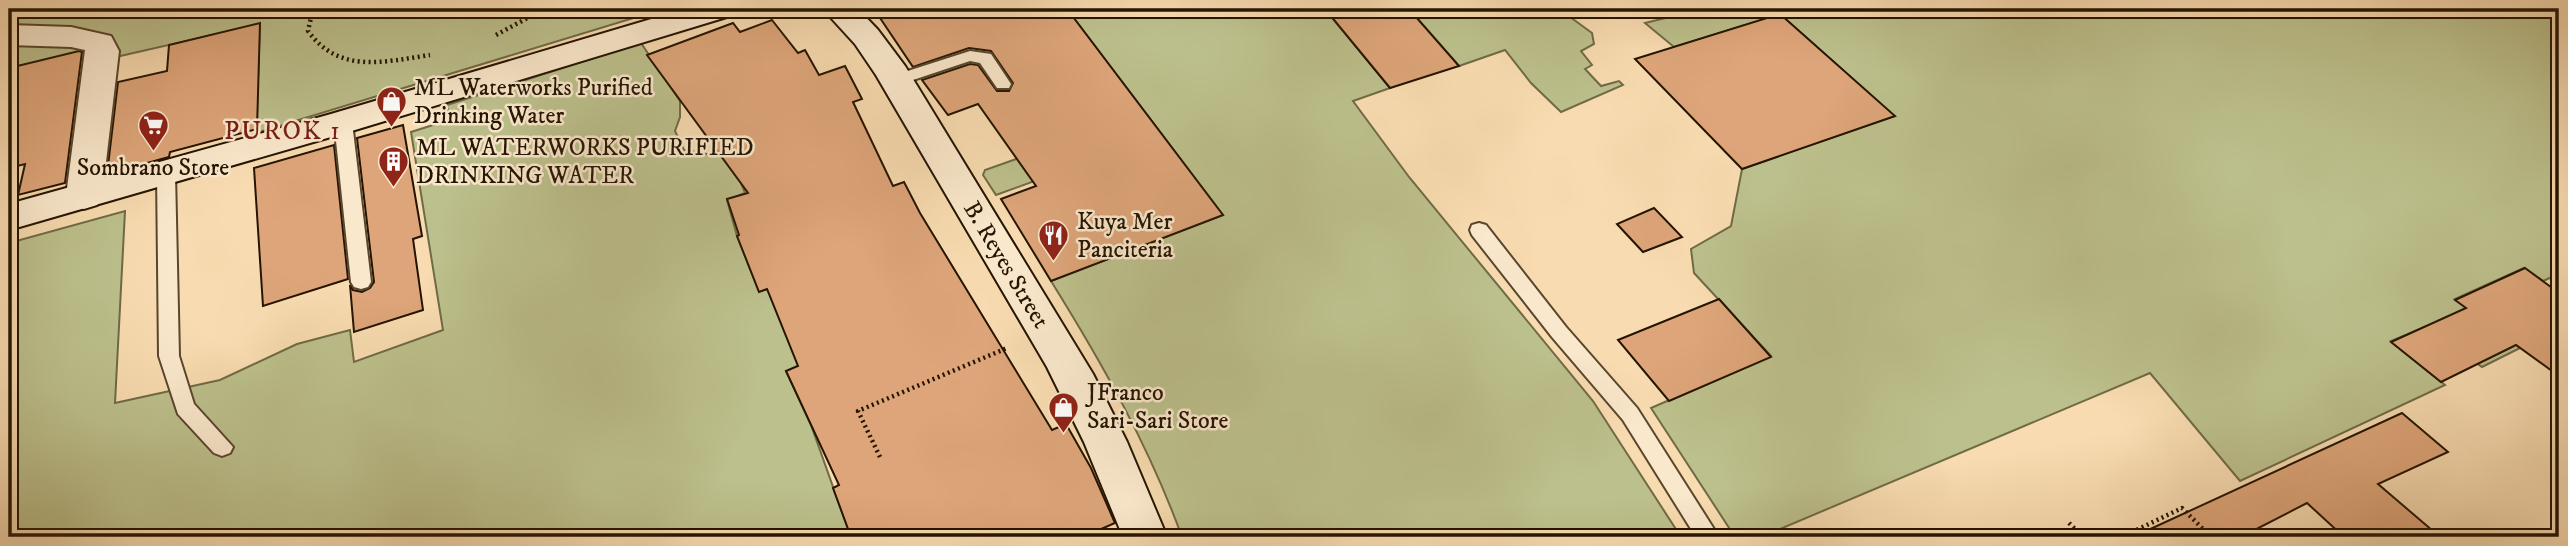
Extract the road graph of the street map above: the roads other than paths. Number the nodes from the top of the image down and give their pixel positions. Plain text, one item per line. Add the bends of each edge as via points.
1 (719, 9) edge
2 (839, 9) edge
3 (9, 34) edge
4 (895, 81) junction
5 (1003, 84) dead end
6 (343, 121) junction
7 (166, 173) junction
8 (83, 196) junction
9 (9, 217) edge
10 (1479, 230) dead end
11 (361, 282) dead end
12 (222, 447) dead end
13 (1145, 537) edge
14 (1707, 537) edge

1 - 6 street
2 - 4 street, B. Reyes Street
3 - 8 street via 99,43 102,51
4 - 5 lane via 970,56 985,58
4 - 13 street, B. Reyes Street via 1078,386
6 - 7 street
6 - 11 lane
7 - 8 street
7 - 12 lane via 169,356 185,408
8 - 9 street
10 - 14 lane via 1630,414

